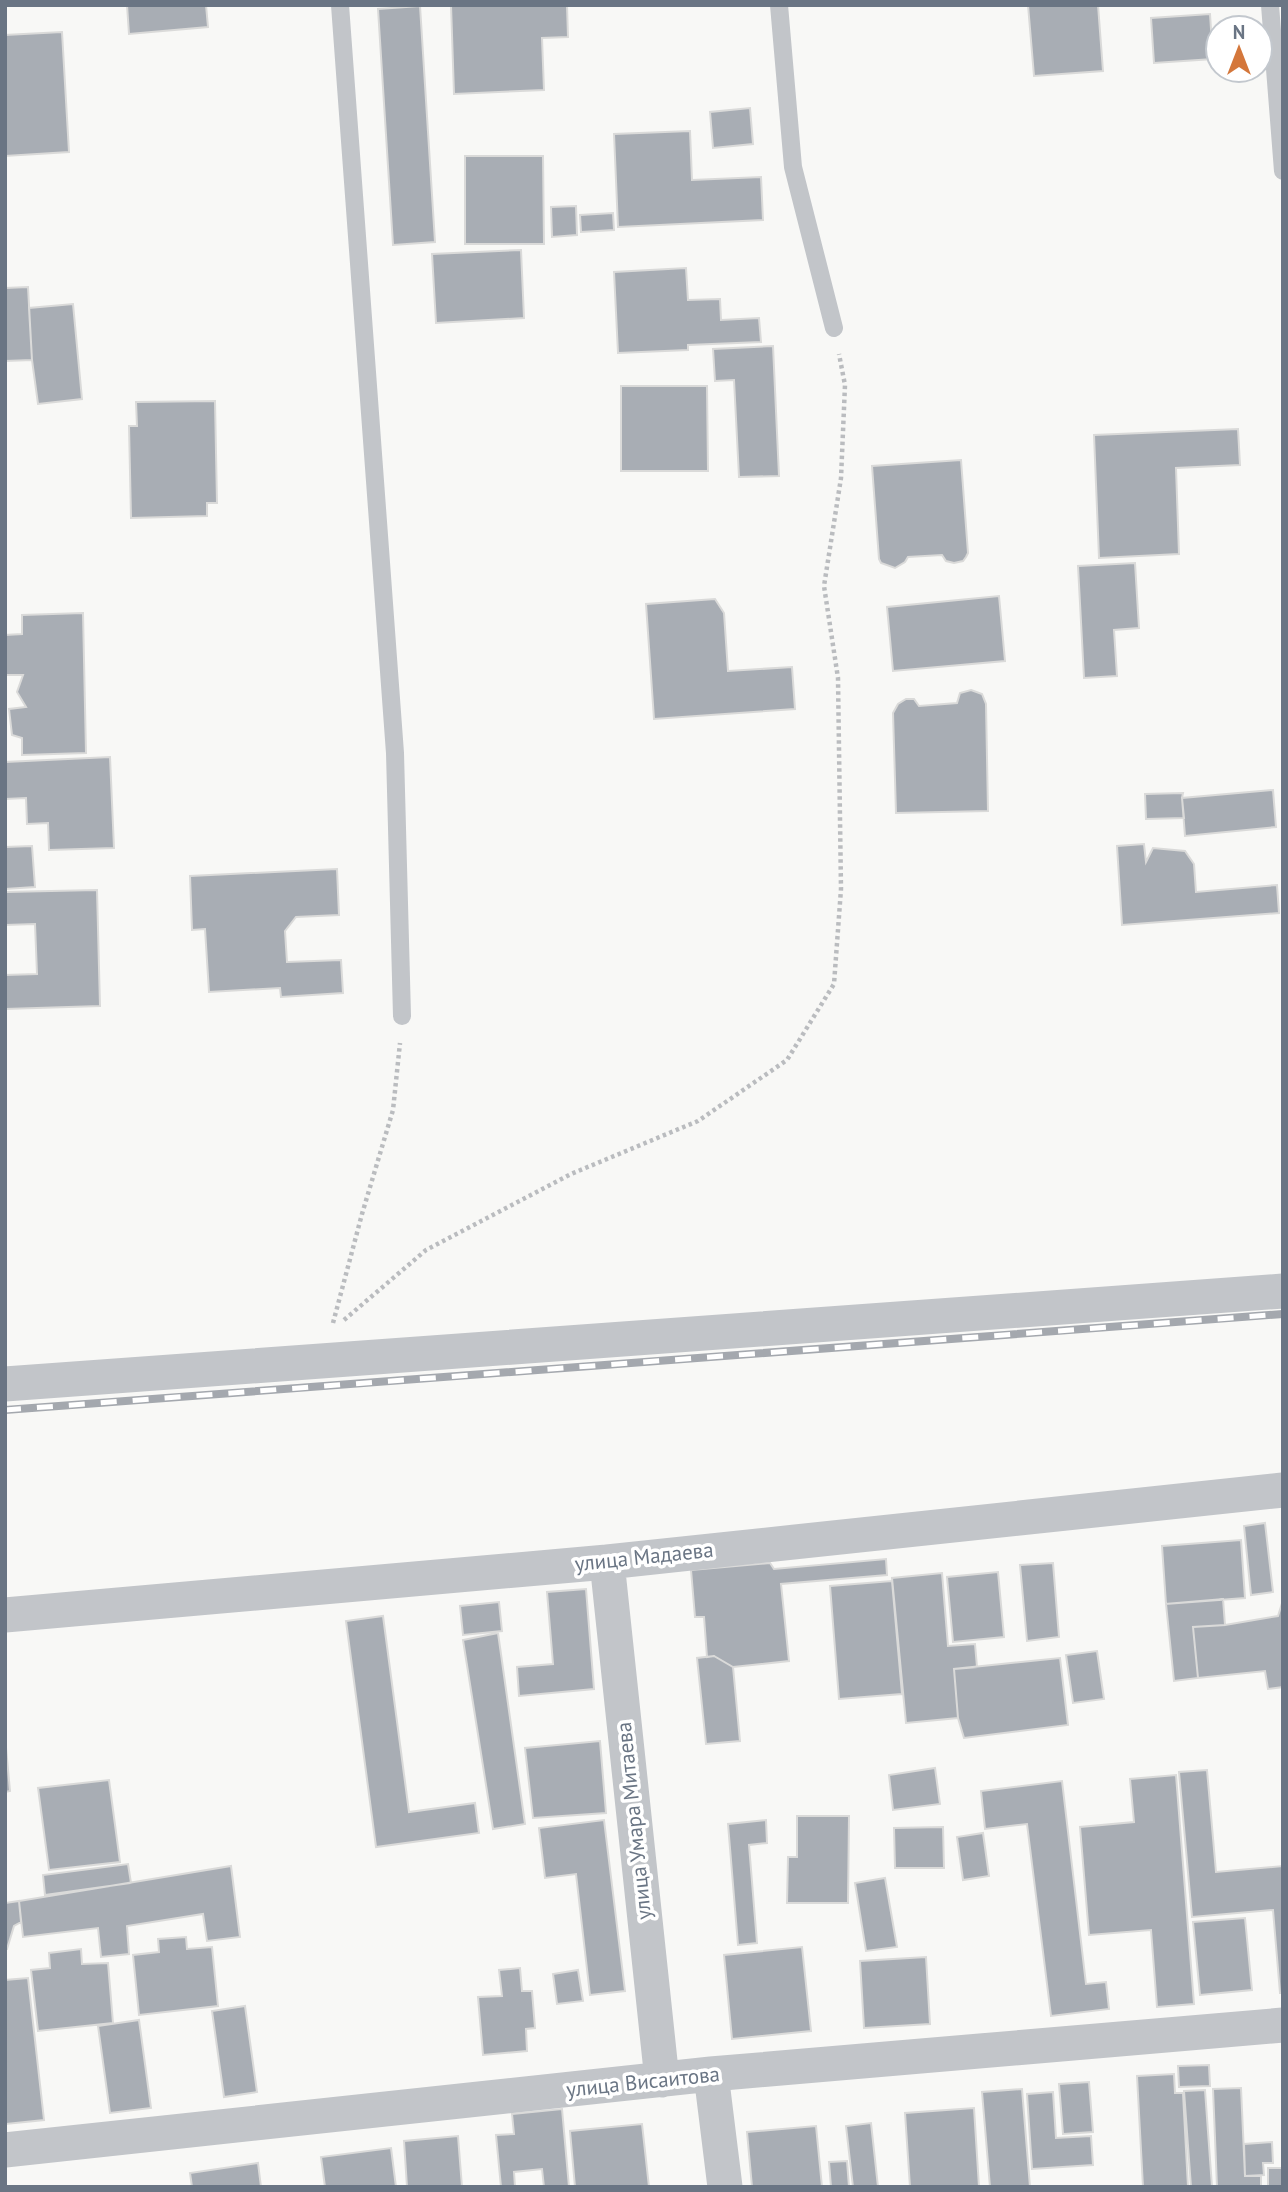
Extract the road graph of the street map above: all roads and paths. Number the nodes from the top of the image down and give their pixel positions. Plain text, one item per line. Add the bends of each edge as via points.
1 (340, 5) edge
2 (779, 5) edge
3 (1270, 5) edge
4 (1283, 171) edge
5 (834, 328) joint
6 (402, 1016) joint
7 (1283, 1290) edge
8 (5, 1384) edge
9 (1283, 1490) edge
10 (607, 1562) junction
11 (5, 1615) edge
12 (1283, 2025) edge
13 (711, 2074) junction
14 (662, 2080) junction
15 (5, 2150) edge
16 (725, 2187) edge

1 - 6 lane via 395,752
2 - 5 lane via 793,167
3 - 4 lane
5 - 6 path via 845,385 841,478 824,586 838,678 841,889 834,984 787,1060 698,1121 571,1174 426,1250 331,1331 393,1110
7 - 8 street
9 - 10 street, улица Мадаева
10 - 11 street, улица Мадаева
10 - 14 street, улица Умара Митаева
12 - 13 street, улица Висаитова
13 - 14 street, улица Висаитова
13 - 16 street
14 - 15 street, улица Висаитова

